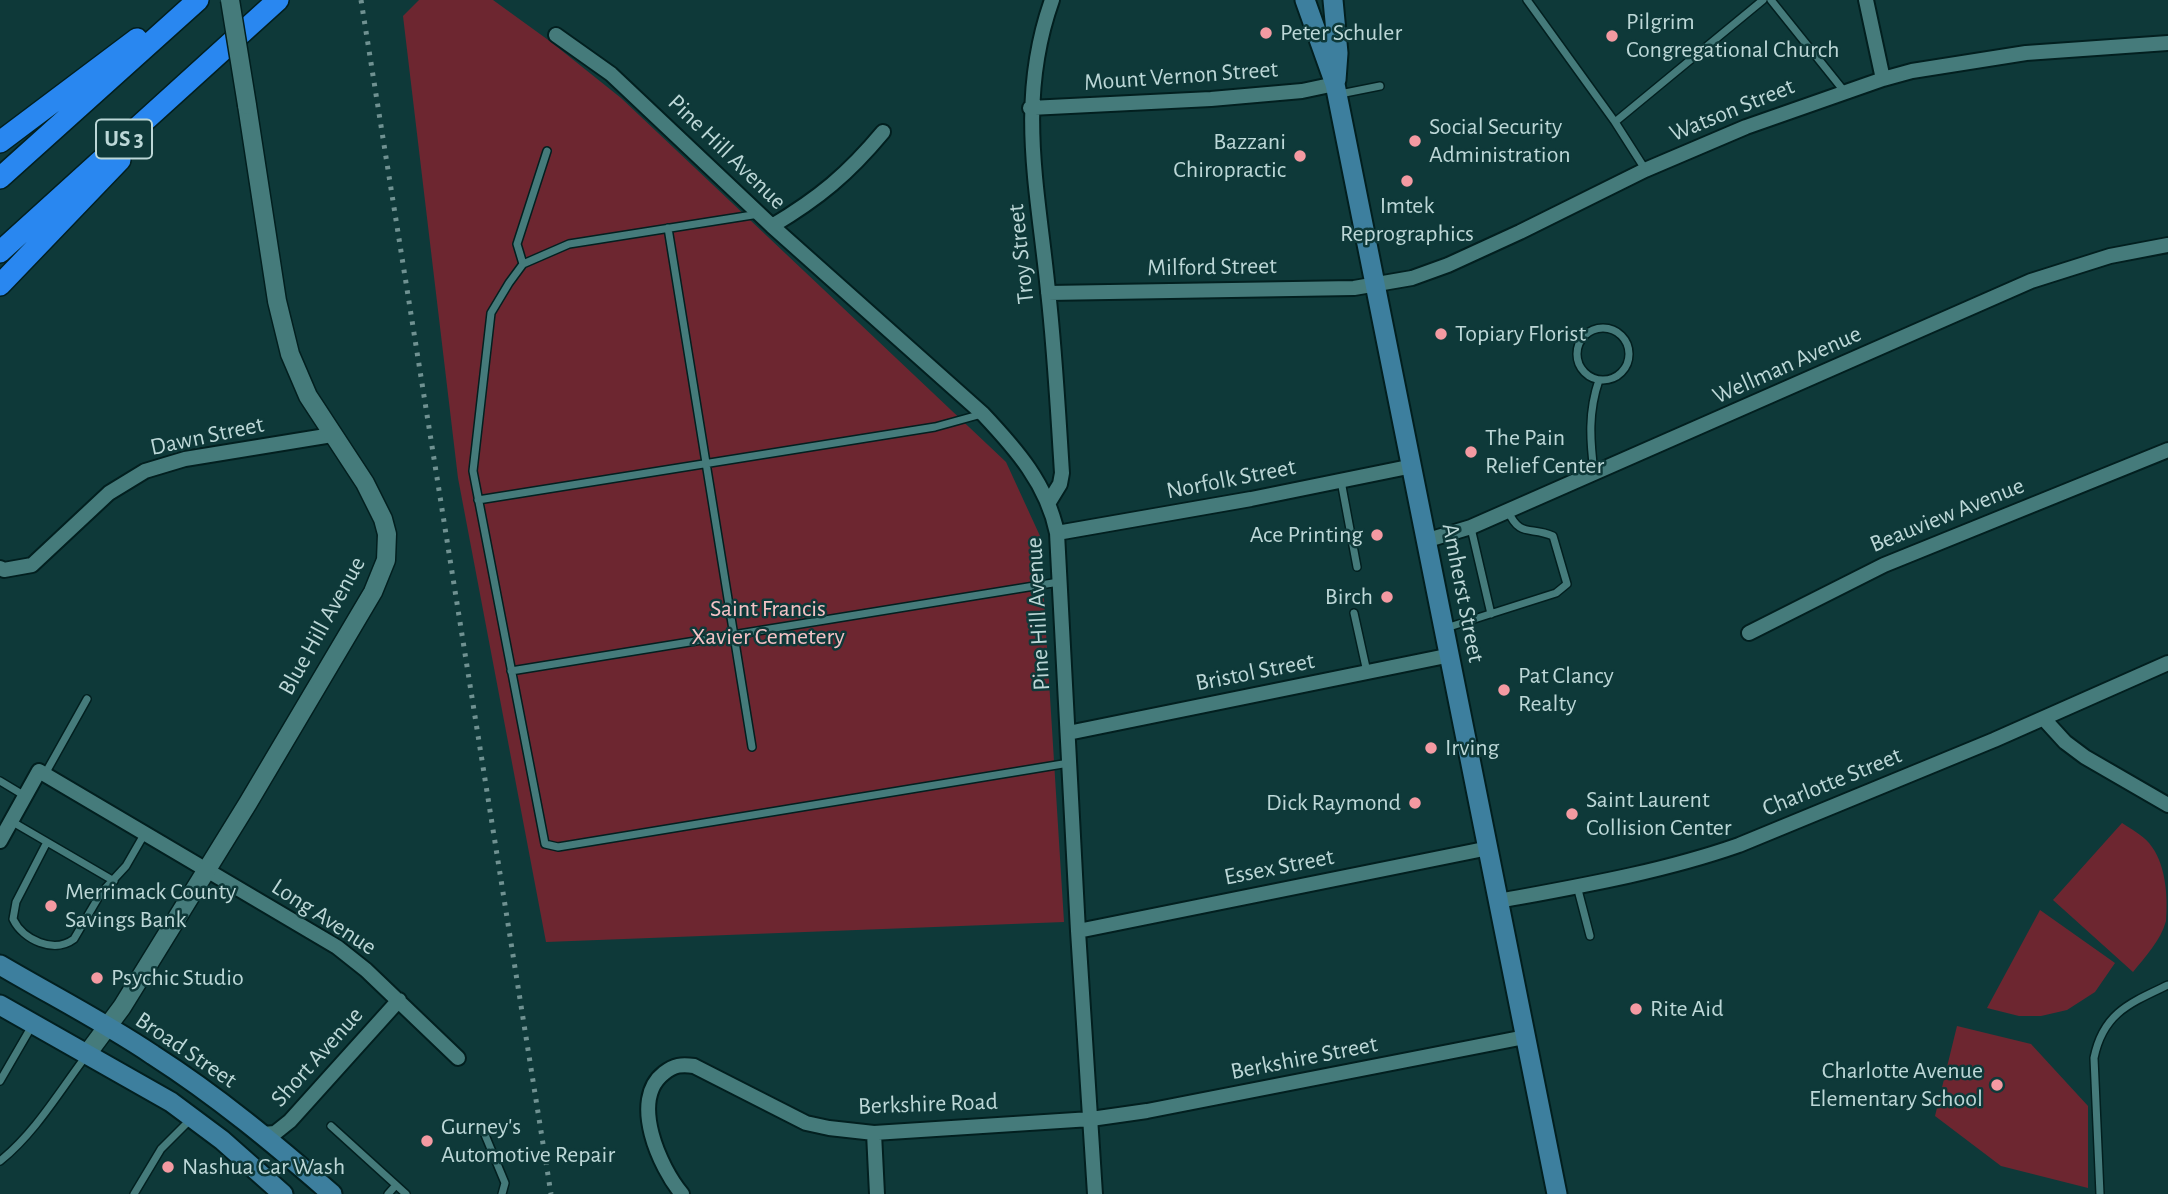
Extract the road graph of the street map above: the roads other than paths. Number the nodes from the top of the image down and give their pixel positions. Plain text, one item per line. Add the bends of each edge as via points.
1 (189, 0) edge
2 (198, 0) edge
3 (230, 0) edge
4 (278, 0) edge
5 (1052, 0) edge
6 (1306, 0) edge
7 (1333, 0) edge
8 (1527, 0) edge
9 (1763, 0) edge
10 (1771, 0) edge
11 (1866, 0) edge
12 (248, 26) junction
13 (556, 36) dead end
14 (2168, 43) edge
15 (1883, 79) junction
16 (1380, 86) dead end
17 (1336, 89) junction
18 (1844, 92) junction
19 (1030, 108) junction
20 (1615, 122) junction
21 (883, 132) dead end
22 (0, 142) edge
23 (547, 151) dead end
24 (1645, 170) junction
25 (0, 178) edge
26 (760, 214) junction
27 (772, 226) junction
28 (668, 228) junction
29 (2168, 245) edge
30 (0, 252) edge
31 (523, 264) junction
32 (0, 285) edge
33 (1376, 286) junction
34 (1048, 293) junction
35 (1598, 380) junction
36 (983, 414) junction
37 (332, 435) junction
38 (2168, 450) edge
39 (706, 464) junction
40 (1413, 466) junction
41 (1594, 473) junction
42 (1341, 481) junction
43 (478, 500) junction
44 (1049, 502) junction
45 (1508, 511) junction
46 (1471, 527) junction
47 (1058, 533) junction
48 (1428, 540) junction
49 (1357, 567) dead end
50 (0, 568) edge
51 (1060, 582) junction
52 (1354, 613) dead end
53 (1490, 614) junction
54 (1446, 628) junction
55 (1748, 633) dead end
56 (733, 634) junction
57 (1451, 655) junction
58 (2168, 663) edge
59 (511, 671) junction
60 (1367, 673) junction
61 (87, 699) dead end
62 (2044, 719) junction
63 (1068, 733) junction
64 (751, 747) dead end
65 (1069, 763) junction
66 (42, 773) junction
67 (0, 781) edge
68 (26, 796) junction
69 (2168, 804) edge
70 (11, 821) junction
71 (145, 833) junction
72 (0, 841) edge
73 (47, 842) junction
74 (1489, 848) junction
75 (207, 870) junction
76 (114, 881) junction
77 (1576, 885) junction
78 (1499, 901) junction
79 (1078, 930) junction
80 (1590, 936) dead end
81 (0, 965) edge
82 (2168, 985) edge
83 (399, 1000) junction
84 (0, 1005) edge
85 (33, 1024) junction
86 (108, 1027) junction
87 (1525, 1037) junction
88 (88, 1054) junction
89 (458, 1058) dead end
90 (0, 1080) edge
91 (193, 1118) junction
92 (1091, 1119) junction
93 (331, 1126) dead end
94 (483, 1130) dead end
95 (874, 1133) junction
96 (263, 1134) junction
97 (0, 1161) edge
98 (396, 1185) junction
99 (134, 1194) edge
100 (283, 1194) edge
101 (332, 1194) edge
102 (388, 1194) edge
103 (406, 1194) edge
104 (502, 1194) edge
105 (682, 1194) edge
106 (877, 1194) edge
107 (1096, 1194) edge
108 (1557, 1194) edge
109 (2100, 1194) edge

1 - 22 highway
2 - 25 highway, US 3
3 - 37 street, Blue Hill Avenue, bridge via 283,330 303,386
4 - 12 highway, US 3
5 - 19 street, Troy Street
6 - 17 main road, Amherst Street
7 - 17 main road, Amherst Street
8 - 20 lane
9 - 20 lane
10 - 18 lane
11 - 15 street
12 - 30 highway, US 3
12 - 32 highway
13 - 26 street, Pine Hill Avenue via 611,74
14 - 15 street, Watson Street via 2026,53
15 - 18 street, Watson Street
16 - 17 lane
17 - 19 street, Mount Vernon Street
17 - 33 main road, Amherst Street
18 - 24 street, Watson Street
19 - 34 street, Troy Street
20 - 24 lane
21 - 27 street via 825,192
23 - 31 lane via 517,244
24 - 33 street, Watson Street via 1448,265
26 - 27 street, Pine Hill Avenue
26 - 28 lane
27 - 36 street, Pine Hill Avenue
28 - 31 lane via 569,244
28 - 39 lane
29 - 41 street, Wellman Avenue via 2110,256 2031,281
31 - 43 lane via 491,313 473,471
33 - 34 street, Milford Street
33 - 40 main road, Amherst Street
34 - 44 street, Troy Street via 1062,473
35 - 35 lane via 1583,372 1576,356 1587,333 1603,328 1619,334 1629,357 1622,372
35 - 41 lane via 1589,434
36 - 39 lane via 935,427
36 - 44 street, Pine Hill Avenue via 1013,446
37 - 50 street, Dawn Street via 185,459 145,471 109,493 32,565
37 - 75 street, Blue Hill Avenue via 383,519 386,561 373,592
38 - 55 street, Beauview Avenue via 1884,565
39 - 43 lane
39 - 56 lane
40 - 42 street, Norfolk Street
40 - 48 main road, Amherst Street
41 - 45 street, Wellman Avenue
42 - 47 street, Norfolk Street
42 - 49 lane
43 - 59 lane
44 - 47 street, Pine Hill Avenue
45 - 46 street, Wellman Avenue
45 - 53 lane via 1520,529 1553,536 1567,584 1556,593
46 - 48 street, Wellman Avenue
46 - 53 lane
47 - 51 street, Pine Hill Avenue
48 - 54 main road, Amherst Street
51 - 56 lane
51 - 63 street, Pine Hill Avenue
52 - 60 lane
53 - 54 lane
54 - 57 main road, Amherst Street
56 - 59 lane
56 - 64 lane
57 - 60 street, Bristol Street
57 - 74 main road, Amherst Street
58 - 62 street, Charlotte Street
59 - 65 lane via 545,844 558,847
60 - 63 street, Bristol Street
61 - 66 lane
62 - 69 street via 2085,757
62 - 77 street, Charlotte Street via 1739,845
63 - 65 street, Pine Hill Avenue
65 - 79 street, Pine Hill Avenue
66 - 68 street
66 - 71 street, Long Avenue
67 - 68 lane
68 - 70 street
70 - 72 street
70 - 73 lane
71 - 75 street, Long Avenue
71 - 76 lane
73 - 76 lane
73 - 76 lane via 13,911 16,927 38,941 55,947 74,939
74 - 78 main road, Amherst Street
74 - 79 street, Essex Street
75 - 83 street, Long Avenue via 337,947
75 - 86 street, Blue Hill Avenue
77 - 78 street, Charlotte Street
77 - 80 lane
78 - 87 main road, Amherst Street
79 - 92 street, Pine Hill Avenue
81 - 86 main road, Broad Street
82 - 109 lane via 2124,1007 2111,1018 2097,1043
83 - 89 street, Long Avenue
83 - 96 street, Short Avenue via 290,1121 275,1133
84 - 85 main road
85 - 88 main road
85 - 90 lane
86 - 88 street, Blue Hill Avenue
86 - 96 main road, Broad Street
87 - 92 street, Berkshire Street
87 - 108 main road, Amherst Street
88 - 91 main road
88 - 97 lane via 44,1114
91 - 99 lane via 161,1149
91 - 100 main road
92 - 95 street, Berkshire Road
92 - 107 street, Pine Hill Avenue
93 - 98 lane
94 - 104 lane via 505,1183
95 - 105 street, Berkshire Road via 806,1123 682,1064 659,1077 649,1108 656,1149
95 - 106 street
96 - 101 main road, Broad Street
98 - 102 lane
98 - 103 lane

